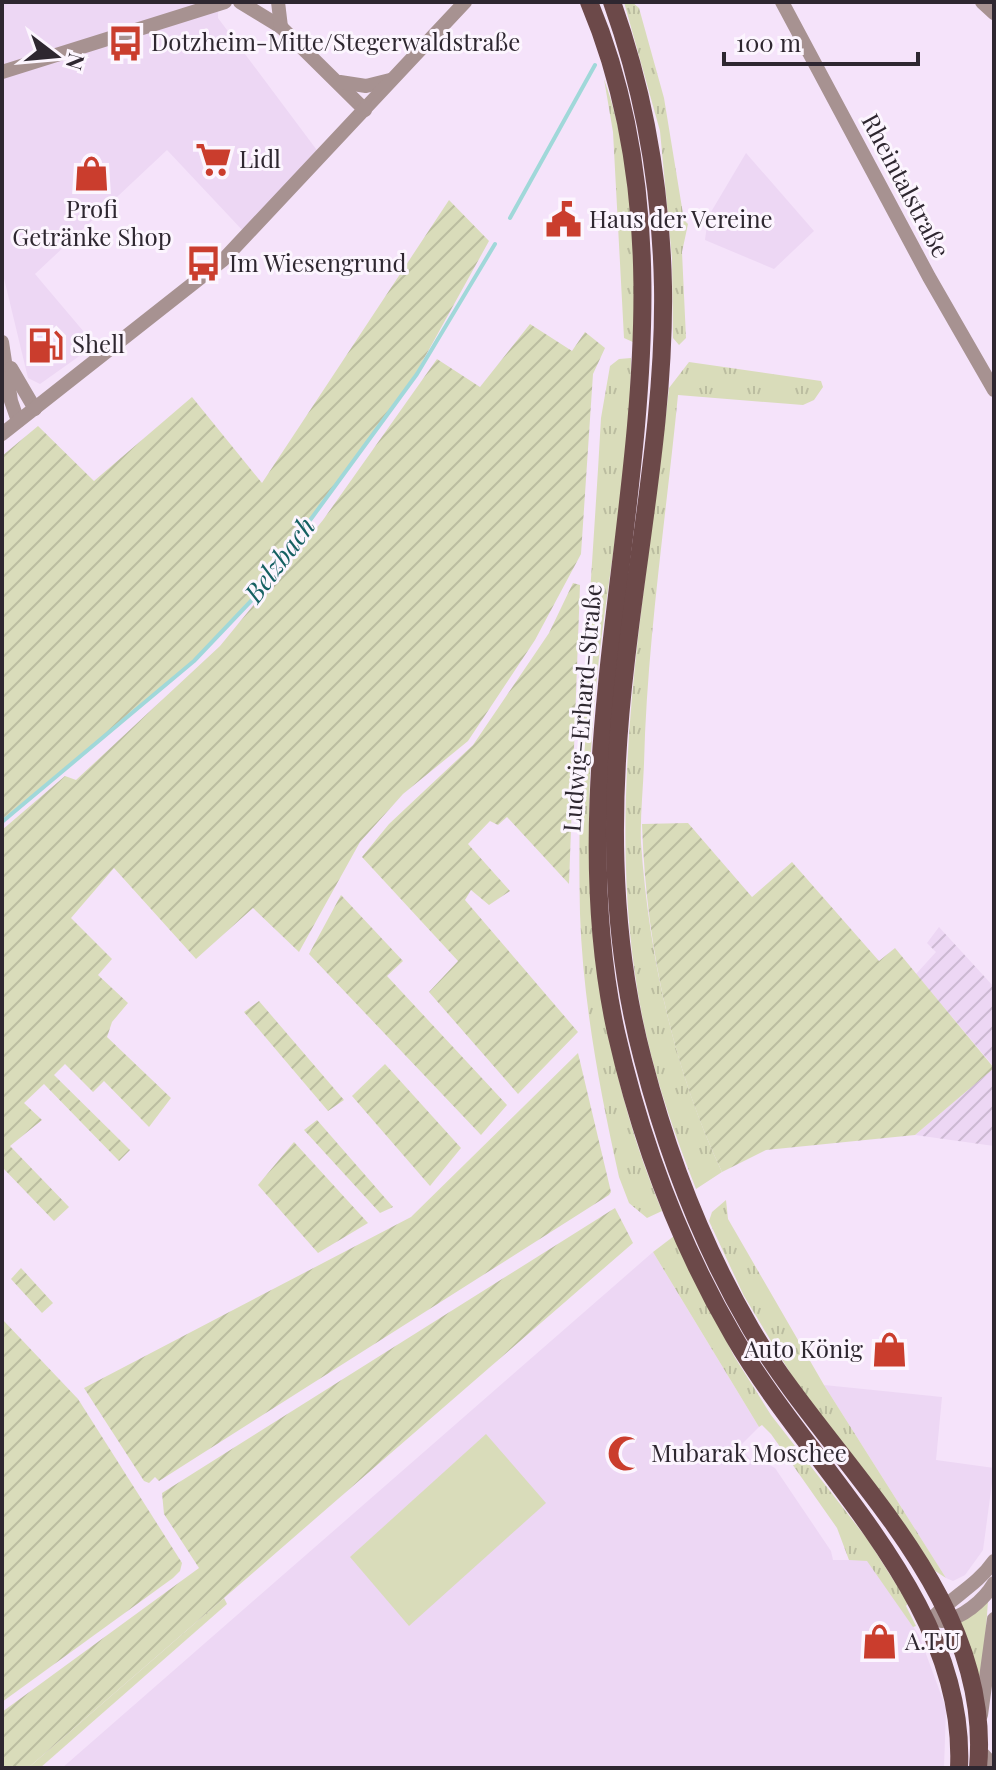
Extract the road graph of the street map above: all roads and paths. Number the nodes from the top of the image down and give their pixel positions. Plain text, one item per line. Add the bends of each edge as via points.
1 (225, 2) edge
2 (240, 2) edge
3 (278, 2) edge
4 (465, 2) edge
5 (589, 2) edge
6 (612, 2) edge
7 (782, 2) edge
8 (982, 2) edge
9 (994, 13) edge
10 (281, 27) junction
11 (2, 72) edge
12 (394, 79) junction
13 (338, 82) junction
14 (365, 110) junction
15 (653, 334) junction
16 (3, 348) edge
17 (650, 376) junction
18 (994, 390) edge
19 (35, 409) junction
20 (18, 421) junction
21 (2, 434) edge
22 (994, 1561) edge
23 (994, 1583) edge
24 (947, 1613) junction
25 (994, 1619) edge
26 (929, 1622) junction
27 (979, 1727) junction
28 (979, 1759) edge
29 (994, 1766) edge
30 (959, 1768) edge

1 - 11 street
2 - 10 street
3 - 10 street
4 - 12 street
5 - 15 main road, Ludwig-Erhard-Straße via 614,72 636,169
6 - 15 main road, Ludwig-Erhard-Straße via 633,66 654,166 662,247
7 - 18 street, Rheintalstraße
8 - 9 street
10 - 13 street
12 - 13 street via 371,86
12 - 14 street
13 - 14 street
14 - 19 street via 223,260
15 - 17 main road, Ludwig-Erhard-Straße
16 - 19 street
16 - 20 street
17 - 24 main road, Ludwig-Erhard-Straße via 615,800 617,909 634,1023 680,1180 724,1280 780,1374 903,1539
17 - 26 main road, Ludwig-Erhard-Straße via 607,657 596,800 599,912 615,1027 654,1164 707,1288 763,1384 901,1574
19 - 20 street
20 - 21 street
22 - 24 street
23 - 24 street via 980,1602
24 - 26 street
24 - 27 main road, Ludwig-Erhard-Straße via 974,1688
25 - 27 street
26 - 30 main road, Ludwig-Erhard-Straße via 957,1708
27 - 28 main road, Ludwig-Erhard-Straße
28 - 29 street

